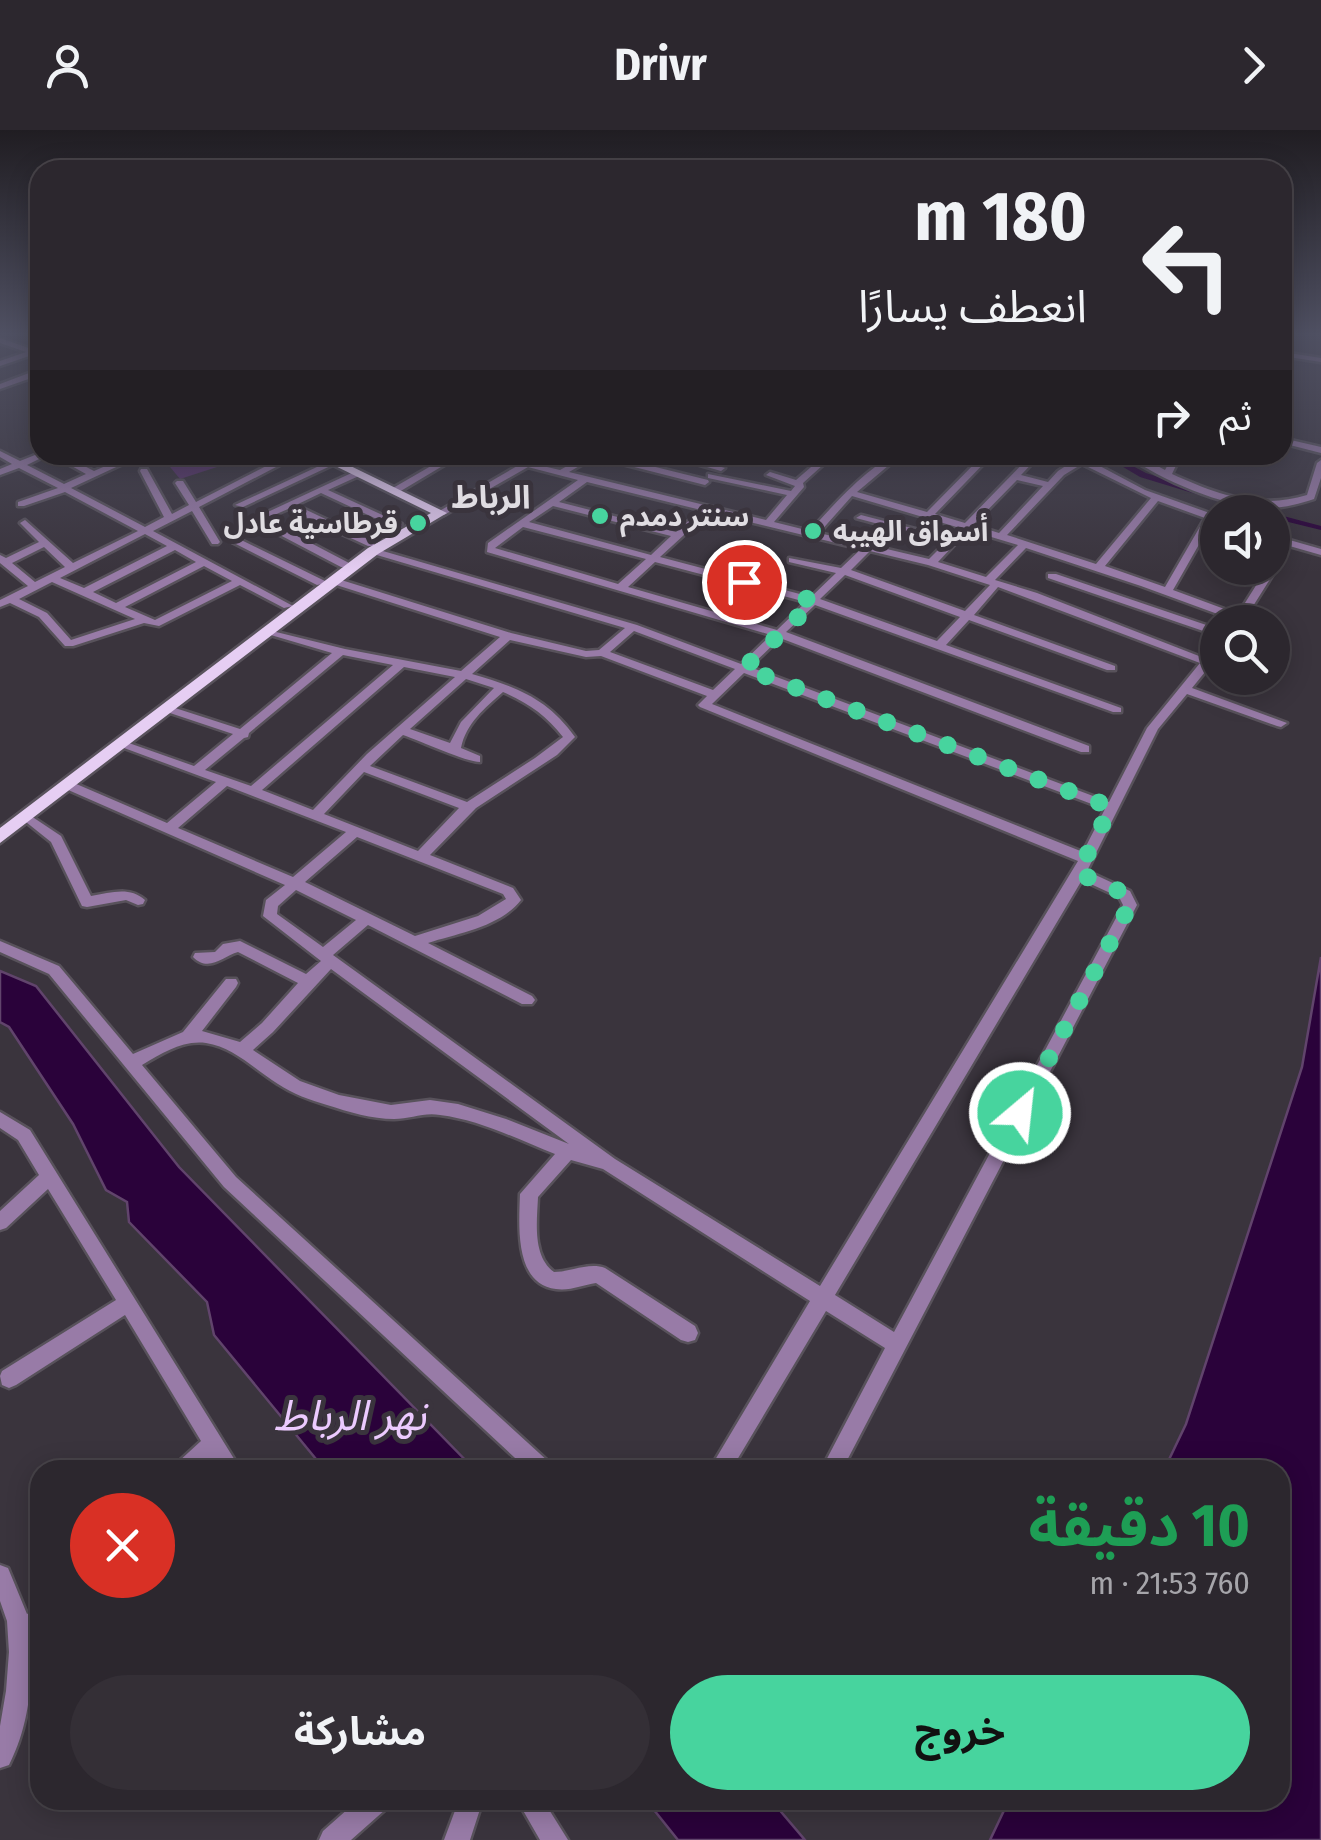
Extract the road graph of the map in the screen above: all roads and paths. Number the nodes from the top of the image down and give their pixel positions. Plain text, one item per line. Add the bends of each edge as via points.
1 (1292, 443) edge
2 (1321, 450) edge
3 (0, 454) edge
4 (30, 460) edge
5 (18, 464) junction
6 (75, 465) edge
7 (114, 465) edge
8 (275, 465) edge
9 (328, 465) edge
10 (341, 465) edge
11 (512, 465) edge
12 (538, 465) edge
13 (577, 465) edge
14 (642, 465) edge
15 (712, 465) edge
16 (818, 465) edge
17 (885, 465) edge
18 (978, 465) edge
19 (1025, 465) edge
20 (1069, 465) edge
21 (1092, 465) edge
22 (1148, 465) edge
23 (1172, 465) edge
24 (438, 466) edge
25 (1320, 468) edge
26 (144, 471) dead end
27 (0, 472) edge
28 (358, 473) junction
29 (93, 474) junction
30 (562, 474) junction
31 (770, 475) dead end
32 (1166, 475) junction
33 (1013, 476) junction
34 (584, 478) junction
35 (708, 479) junction
36 (798, 482) junction
37 (180, 483) dead end
38 (1050, 485) junction
39 (63, 488) junction
40 (321, 490) junction
41 (396, 490) junction
42 (850, 493) junction
43 (793, 494) junction
44 (1156, 498) junction
45 (878, 501) junction
46 (683, 502) junction
47 (553, 503) junction
48 (21, 504) dead end
49 (240, 505) dead end
50 (288, 505) junction
51 (193, 507) junction
52 (708, 508) junction
53 (437, 510) junction
54 (1200, 513) edge
55 (929, 515) junction
56 (861, 518) junction
57 (170, 519) junction
58 (769, 522) junction
59 (25, 524) dead end
60 (524, 524) junction
61 (968, 524) junction
62 (399, 526) junction
63 (145, 532) junction
64 (814, 532) junction
65 (677, 535) junction
66 (1001, 536) junction
67 (235, 540) dead end
68 (843, 540) junction
69 (1200, 540) edge
70 (952, 541) junction
71 (215, 542) dead end
72 (44, 543) junction
73 (1290, 543) edge
74 (1024, 544) junction
75 (173, 546) junction
76 (870, 546) junction
77 (372, 547) junction
78 (1321, 552) edge
79 (653, 558) junction
80 (1070, 558) junction
81 (3, 560) edge
82 (793, 560) dead end
83 (203, 562) junction
84 (932, 562) junction
85 (345, 565) junction
86 (72, 568) junction
87 (1098, 568) junction
88 (846, 572) junction
89 (1052, 576) junction
90 (53, 578) junction
91 (239, 580) junction
92 (328, 582) junction
93 (993, 582) junction
94 (35, 587) junction
95 (620, 588) junction
96 (1168, 590) junction
97 (85, 592) junction
98 (1032, 596) junction
99 (6, 601) edge
100 (815, 601) junction
101 (1203, 605) edge
102 (116, 606) junction
103 (288, 606) junction
104 (966, 617) junction
105 (143, 620) junction
106 (633, 627) junction
107 (1200, 628) edge
108 (268, 631) junction
109 (780, 634) junction
110 (508, 636) junction
111 (938, 646) junction
112 (341, 652) junction
113 (602, 653) junction
114 (1200, 660) edge
115 (400, 664) junction
116 (213, 668) junction
117 (744, 668) junction
118 (1111, 668) dead end
119 (1200, 669) edge
120 (463, 675) junction
121 (500, 688) junction
122 (1184, 689) junction
123 (715, 695) junction
124 (168, 710) junction
125 (1116, 710) dead end
126 (1282, 723) dead end
127 (401, 730) junction
128 (244, 734) junction
129 (122, 745) junction
130 (454, 748) junction
131 (1085, 749) dead end
132 (476, 758) dead end
133 (362, 766) junction
134 (196, 771) junction
135 (225, 781) junction
136 (70, 786) junction
137 (253, 791) junction
138 (468, 807) junction
139 (1111, 807) junction
140 (316, 815) junction
141 (28, 818) junction
142 (0, 823) edge
143 (168, 829) junction
144 (357, 830) junction
145 (0, 837) edge
146 (420, 856) junction
147 (1081, 866) junction
148 (298, 885) junction
149 (138, 900) dead end
150 (365, 920) junction
151 (414, 942) junction
152 (0, 946) edge
153 (200, 956) dead end
154 (328, 957) junction
155 (305, 980) junction
156 (230, 983) dead end
157 (527, 1000) dead end
158 (188, 1036) junction
159 (244, 1048) junction
160 (131, 1063) junction
161 (0, 1119) edge
162 (566, 1154) junction
163 (609, 1164) junction
164 (49, 1177) junction
165 (0, 1222) edge
166 (824, 1298) junction
167 (126, 1304) junction
168 (688, 1333) dead end
169 (897, 1345) junction
170 (10, 1378) dead end
171 (214, 1443) junction
172 (195, 1460) edge
173 (225, 1460) edge
174 (531, 1460) edge
175 (725, 1460) edge
176 (836, 1460) edge
177 (0, 1576) edge
178 (30, 1626) edge
179 (19, 1635) junction
180 (0, 1756) edge
181 (366, 1810) edge
182 (467, 1810) edge
183 (535, 1810) edge
184 (332, 1840) edge
185 (457, 1840) edge
186 (554, 1840) edge

1 - 2 street
3 - 5 street
4 - 5 street
5 - 27 street
5 - 39 street
6 - 29 street
7 - 29 street
8 - 51 street
9 - 49 street
10 - 28 main road
11 - 53 street
12 - 30 street
13 - 30 street
14 - 35 street
15 - 35 street via 721,468
16 - 36 street
17 - 42 street
18 - 55 street
19 - 33 street
20 - 38 street
21 - 44 street
22 - 32 street
23 - 32 street
24 - 41 street
25 - 32 street via 1310,497 1274,506
26 - 57 street
28 - 40 street
28 - 41 main road
29 - 39 street
30 - 34 street
31 - 36 street
33 - 38 street
33 - 61 street
34 - 46 street
34 - 47 street
35 - 43 street
35 - 46 street
36 - 43 street
37 - 51 street
38 - 66 street
39 - 48 street
39 - 63 street
40 - 50 street
40 - 62 street
41 - 53 main road
42 - 45 street
42 - 64 street
43 - 58 street
44 - 54 street
44 - 87 street
45 - 55 street
45 - 56 street
46 - 52 street
47 - 60 street
47 - 65 street
50 - 77 street
50 - 85 street via 252,521
51 - 57 street
51 - 71 street
52 - 58 street
52 - 65 street
53 - 62 main road
53 - 77 main road
55 - 61 street
56 - 68 street
56 - 70 street
57 - 63 street
58 - 64 street
59 - 72 street
60 - 79 street
60 - 95 street via 489,549
61 - 66 street
61 - 70 street
62 - 77 main road
63 - 75 street
63 - 86 street
64 - 68 street
65 - 79 street
66 - 74 street
67 - 92 street
68 - 76 street
69 - 96 street
70 - 84 street
72 - 81 street
72 - 86 street
73 - 78 street
74 - 80 street
74 - 93 street
75 - 83 street
75 - 97 street
76 - 84 street
76 - 88 street
77 - 85 main road
77 - 92 main road
77 - 106 street
79 - 95 street
79 - 100 street
80 - 87 street
80 - 89 street
81 - 94 street
82 - 88 street
83 - 91 street
83 - 102 street
84 - 93 street
85 - 92 main road
86 - 90 street
87 - 96 street
88 - 100 street
88 - 104 street
89 - 98 street
89 - 107 street
90 - 94 street
90 - 97 street
91 - 103 street
91 - 105 street via 160,622
92 - 103 main road
92 - 108 main road
92 - 110 street
93 - 98 street
93 - 104 street
94 - 99 street
95 - 109 street
96 - 101 street
97 - 102 street
98 - 114 street
99 - 105 street via 43,615 69,644
100 - 109 street
100 - 111 street
102 - 105 street
103 - 116 main road
104 - 111 street
104 - 118 street
106 - 113 street
106 - 117 street
108 - 112 street
108 - 116 main road
109 - 117 street
109 - 131 street
110 - 113 street
110 - 120 street
111 - 125 street
112 - 115 street
112 - 128 street
113 - 123 street
115 - 120 street
115 - 137 street
116 - 124 main road
116 - 142 main road
117 - 123 street
117 - 139 street
119 - 122 street
120 - 121 street
120 - 127 street
121 - 130 street via 463,727
121 - 138 street via 543,710 569,737 562,748
122 - 126 street
122 - 139 street via 1152,728
123 - 147 street via 704,705
124 - 128 street
124 - 129 main road
127 - 130 street
127 - 133 street
128 - 134 street
129 - 134 street
129 - 136 main road
130 - 132 street
133 - 138 street
133 - 140 street
134 - 135 street
135 - 137 street
135 - 143 street
136 - 141 main road
136 - 143 street
137 - 140 street
138 - 146 street
139 - 147 street
140 - 144 street
141 - 145 main road
141 - 149 street via 56,839 87,902 127,895
143 - 148 street
144 - 146 street
144 - 148 street
146 - 151 street via 508,891 514,900 488,917
147 - 166 street
147 - 169 street via 1126,894 1130,905
148 - 150 street
148 - 154 street via 272,904 270,916
150 - 151 street
150 - 154 street
151 - 157 street
152 - 160 street via 54,970
153 - 155 street via 240,946
154 - 155 street
154 - 163 street
155 - 159 street via 273,1024
156 - 158 street
158 - 159 street
158 - 160 street
159 - 162 street via 303,1091 391,1112 433,1106 468,1114 527,1132
160 - 174 street via 230,1182
161 - 164 street via 24,1134
162 - 163 street
162 - 168 street via 528,1194 528,1252 540,1272 562,1282 598,1274
163 - 166 street
164 - 165 street
164 - 167 street
166 - 169 street
166 - 175 street
167 - 170 street
167 - 171 street
169 - 176 street
171 - 172 street
171 - 173 street
177 - 179 street
178 - 179 street
179 - 180 street via 10,1742
181 - 184 street
182 - 185 street
183 - 186 street

